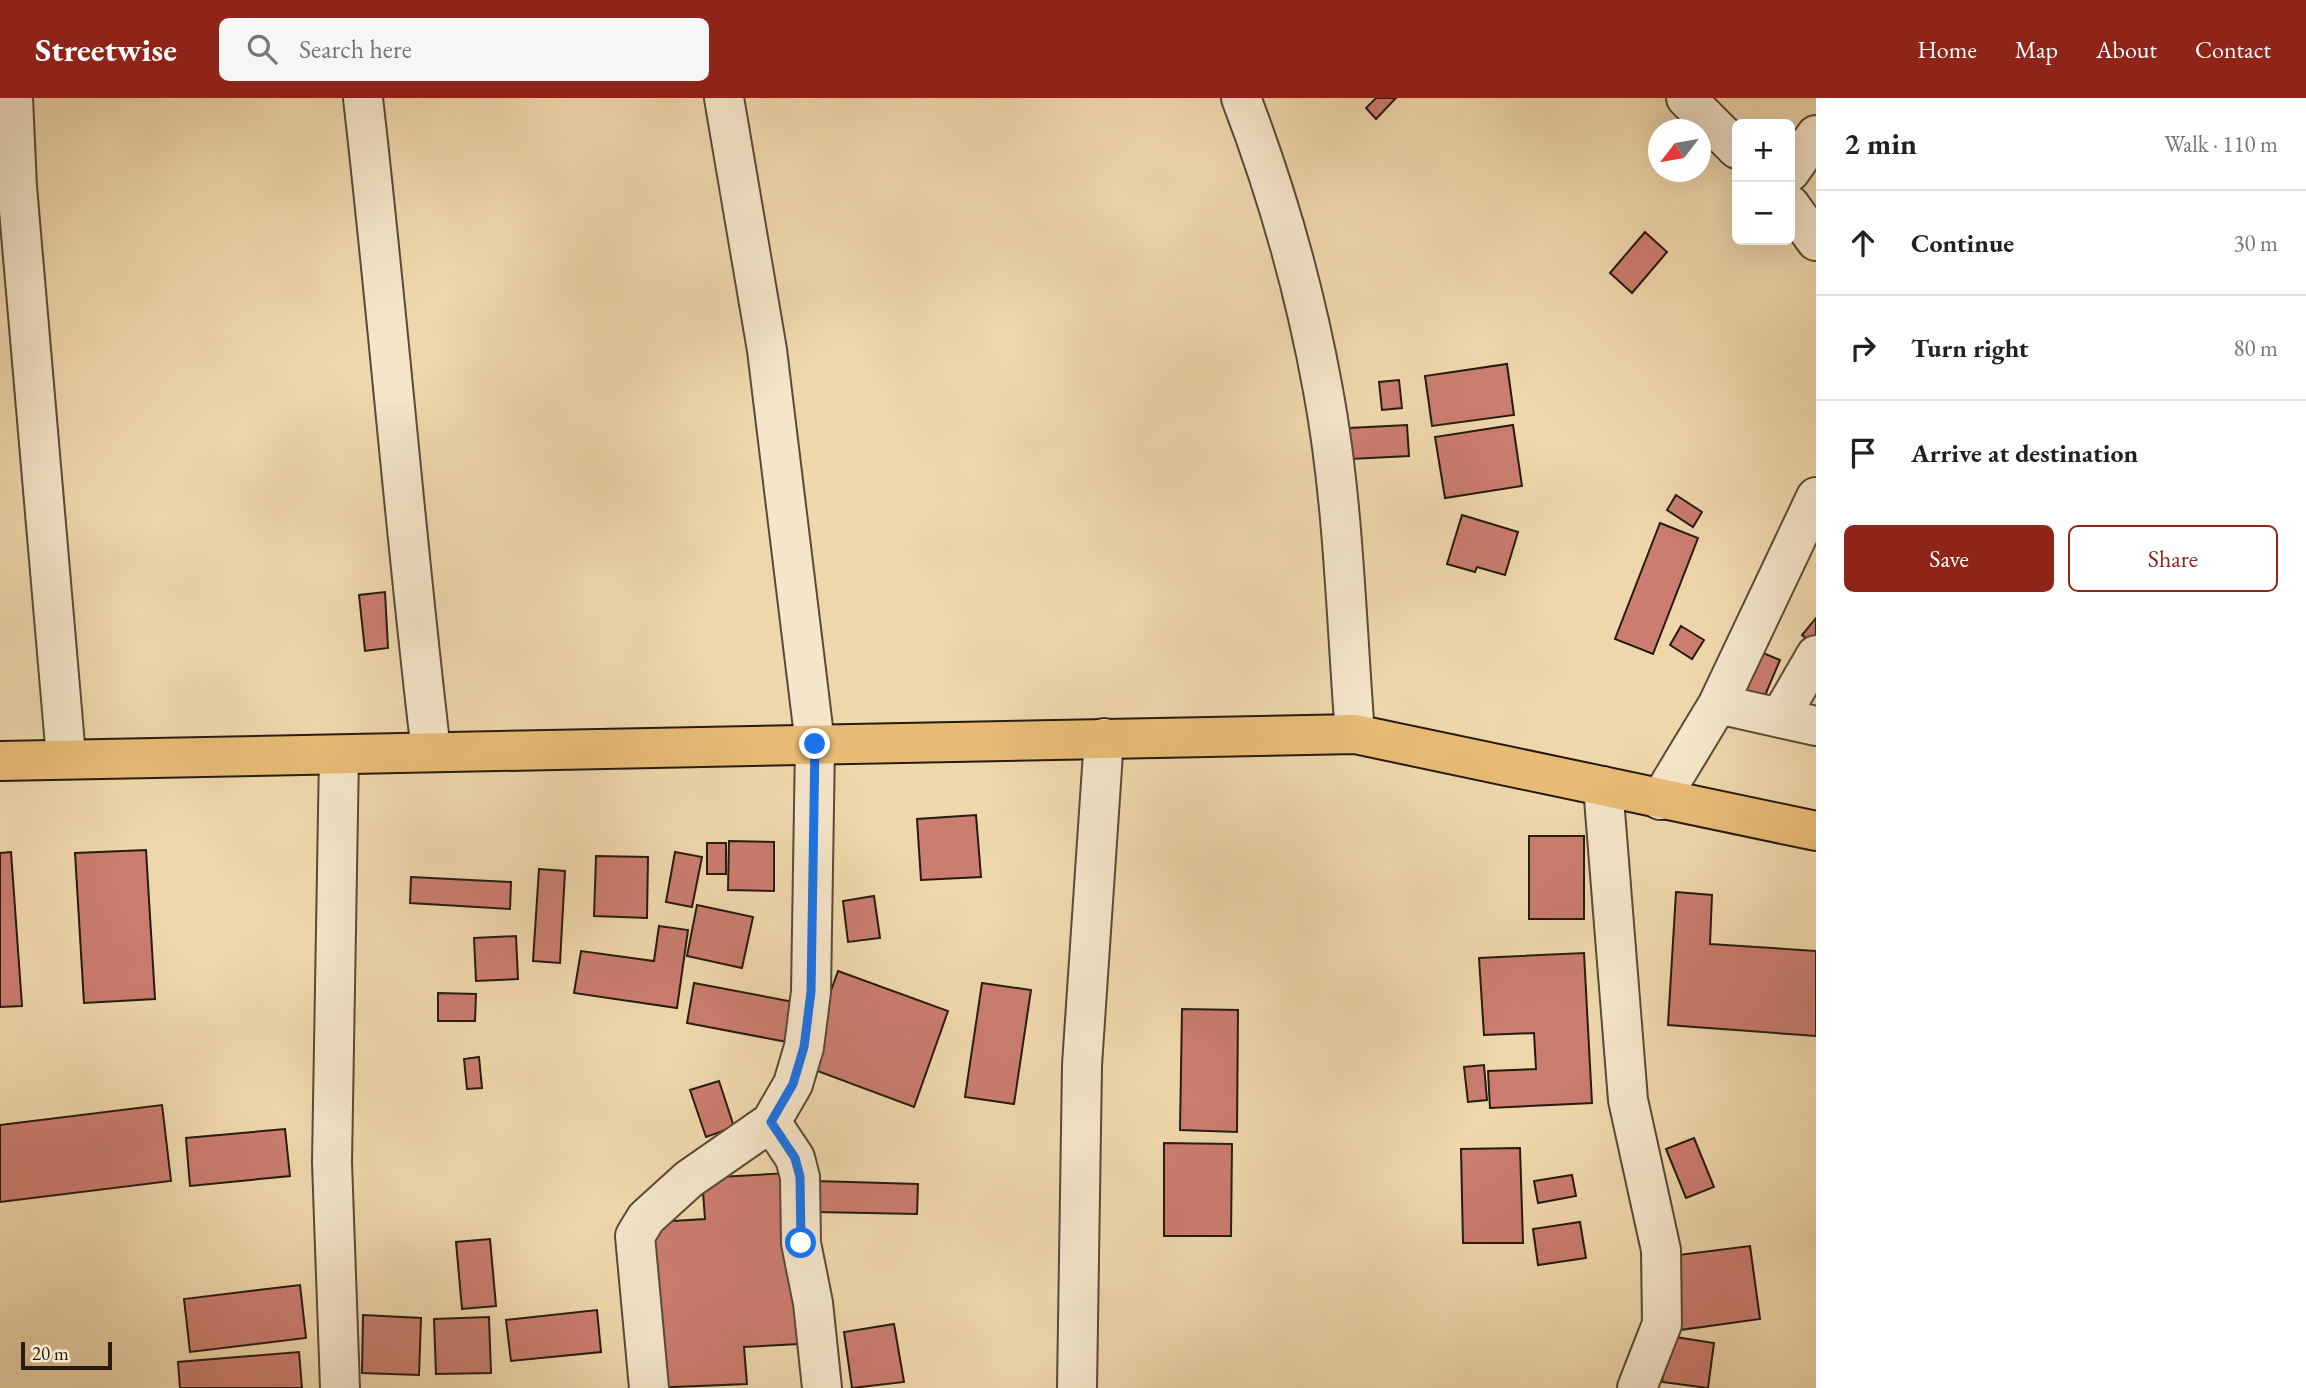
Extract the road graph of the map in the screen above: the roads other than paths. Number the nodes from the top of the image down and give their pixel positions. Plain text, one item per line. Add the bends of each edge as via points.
1 (13, 98) edge
2 (363, 98) edge
3 (724, 98) edge
4 (1241, 98) edge
5 (1685, 99) edge
6 (1816, 135) edge
7 (1732, 144) edge
8 (1795, 165) edge
9 (1795, 212) edge
10 (1816, 241) edge
11 (1816, 497) edge
12 (1816, 655) edge
13 (1718, 704) junction
14 (1798, 721) edge
15 (1355, 734) junction
16 (1104, 738) junction
17 (815, 744) junction
18 (431, 751) junction
19 (339, 755) junction
20 (66, 757) junction
21 (0, 761) edge
22 (1603, 786) junction
23 (1660, 800) junction
24 (1816, 831) edge
25 (771, 1122) junction
26 (340, 1388) edge
27 (649, 1388) edge
28 (822, 1388) edge
29 (1077, 1388) edge
30 (1637, 1388) edge

1 - 20 street
2 - 18 street
3 - 17 street via 767,350
4 - 15 street via 1299,279 1324,390 1336,478
5 - 7 street
6 - 8 street
9 - 10 street
11 - 13 street
12 - 14 street
13 - 14 street
13 - 23 street
15 - 16 highway
15 - 22 highway
16 - 17 highway
16 - 29 street via 1082,1065
17 - 18 highway
17 - 25 street via 811,992 804,1047 793,1084
18 - 19 highway
19 - 20 highway
19 - 26 street via 332,1162
20 - 21 highway
22 - 23 highway
22 - 30 street via 1628,1100 1661,1250 1662,1324
23 - 24 highway
25 - 27 street via 689,1179 646,1218 635,1236
25 - 28 street via 795,1158 800,1177 801,1243

